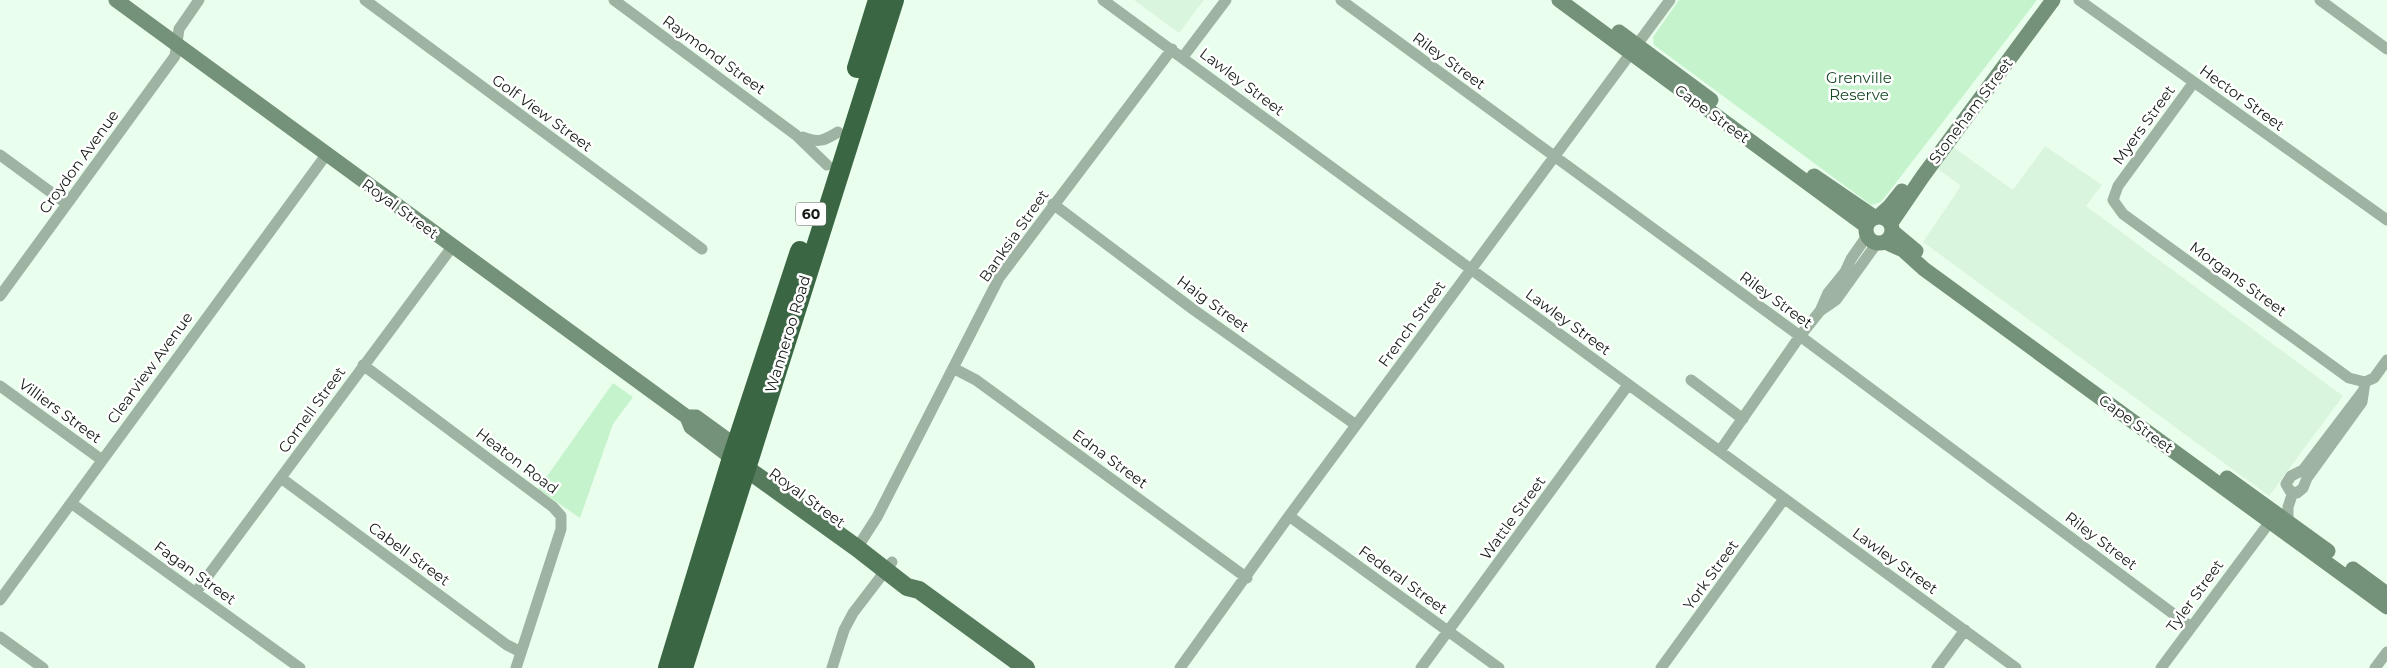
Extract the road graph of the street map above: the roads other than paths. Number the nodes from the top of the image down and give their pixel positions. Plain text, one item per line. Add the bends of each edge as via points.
1 (116, 0) edge
2 (200, 0) edge
3 (365, 0) edge
4 (614, 0) edge
5 (878, 0) edge
6 (894, 0) edge
7 (1103, 0) edge
8 (1226, 0) edge
9 (1340, 0) edge
10 (1559, 0) edge
11 (1576, 0) edge
12 (1670, 0) edge
13 (2043, 0) edge
14 (2054, 0) edge
15 (2080, 0) edge
16 (2320, 0) edge
17 (176, 44) junction
18 (2387, 48) edge
19 (1172, 49) junction
20 (1634, 50) junction
21 (1183, 57) junction
22 (2194, 82) junction
23 (838, 132) junction
24 (796, 135) junction
25 (0, 155) edge
26 (326, 155) junction
27 (1555, 157) junction
28 (827, 165) junction
29 (2118, 186) joint
30 (67, 204) junction
31 (1054, 204) junction
32 (2387, 220) edge
33 (1879, 229) junction
34 (452, 247) junction
35 (702, 249) dead end
36 (1470, 269) junction
37 (0, 296) edge
38 (1800, 336) junction
39 (2387, 360) edge
40 (363, 365) junction
41 (953, 368) junction
42 (1691, 380) dead end
43 (1628, 385) junction
44 (0, 386) edge
45 (2364, 387) junction
46 (1743, 419) junction
47 (1356, 426) junction
48 (1720, 451) junction
49 (741, 457) junction
50 (102, 460) junction
51 (281, 478) junction
52 (1784, 499) junction
53 (71, 503) junction
54 (1289, 516) junction
55 (2274, 517) junction
56 (857, 541) junction
57 (888, 566) junction
58 (1247, 578) junction
59 (196, 592) junction
60 (2387, 594) edge
61 (0, 600) edge
62 (2387, 607) edge
63 (2191, 627) junction
64 (1965, 630) junction
65 (1448, 631) junction
66 (0, 636) edge
67 (522, 652) junction
68 (2387, 652) edge
69 (1017, 665) edge
70 (43, 668) edge
71 (300, 668) edge
72 (516, 668) edge
73 (668, 668) edge
74 (683, 668) edge
75 (832, 668) edge
76 (1180, 668) edge
77 (1421, 668) edge
78 (1499, 668) edge
79 (1661, 668) edge
80 (1937, 668) edge
81 (2016, 668) edge
82 (2161, 668) edge
83 (2375, 668) edge

1 - 17 street, Royal Street
2 - 17 street, Croydon Avenue via 179,29
3 - 35 street, Golf View Street
4 - 24 street, Raymond Street
5 - 23 highway, Wanneroo Road / 60
6 - 49 highway, Wanneroo Road / 60
7 - 19 street, Lawley Street
8 - 21 street
9 - 27 street, Riley Street
10 - 20 street, Cape Street
11 - 20 street, Cape Street
12 - 20 street, French Street
13 - 33 street, Stoneham Street via 1895,200
14 - 33 street, Stoneham Street via 1923,176
15 - 22 street, Hector Street
16 - 18 street
17 - 26 street, Royal Street
17 - 30 street, Croydon Avenue via 175,56
19 - 21 street, Lawley Street
19 - 31 street, Banksia Street
20 - 27 street, French Street
20 - 33 street, Cape Street
21 - 36 street, Lawley Street
22 - 29 street, Myers Street
22 - 32 street, Hector Street
23 - 24 street, Raymond Street via 822,142
23 - 28 highway, Wanneroo Road / 60
24 - 28 street, Raymond Street
25 - 30 street
26 - 34 street, Royal Street
26 - 50 street, Clearview Avenue
27 - 36 street, French Street
27 - 38 street, Riley Street
28 - 49 highway, Wanneroo Road / 60
29 - 45 street, Morgans Street via 2113,200 2123,214
30 - 37 street, Croydon Avenue
31 - 41 street, Banksia Street via 999,278
31 - 47 street, Haig Street
33 - 38 street, Stoneham Street via 1836,300 1820,311
33 - 55 street, Cape Street via 2119,398
34 - 40 street, Cornell Street
34 - 49 street, Royal Street via 687,417 691,427
36 - 43 street, Lawley Street
36 - 47 street, French Street
38 - 46 street, Stoneham Street
38 - 63 street, Riley Street
39 - 45 street
40 - 51 street, Cornell Street
40 - 67 street, Heaton Road via 561,516 561,529
41 - 56 street, Banksia Street via 879,510 872,514
41 - 58 street, Edna Street via 976,380
42 - 46 street
43 - 48 street, Lawley Street
43 - 65 street, Wattle Street
44 - 50 street, Villiers Street
45 - 55 street via 2303,470 2287,481 2287,488 2293,492 2288,507
46 - 48 street, Stoneham Street
47 - 54 street, French Street
48 - 52 street, Lawley Street
49 - 56 main road, Royal Street
49 - 73 highway, Wanneroo Road / 60
49 - 74 highway, Wanneroo Road / 60
50 - 53 street, Clearview Avenue
51 - 59 street, Cornell Street
51 - 67 street, Cabell Street via 507,645
52 - 64 street, Lawley Street
52 - 79 street, York Street
53 - 59 street, Fagan Street
53 - 61 street, Clearview Avenue
54 - 58 street, French Street
54 - 65 street, Federal Street
55 - 60 street, Cape Street
55 - 62 street, Cape Street
55 - 63 street, Tyler Street
56 - 57 main road, Royal Street
57 - 69 main road, Royal Street via 914,578 919,590
57 - 75 street via 853,613
58 - 76 street, French Street
59 - 71 street, Fagan Street
63 - 82 street, Tyler Street
64 - 80 street
64 - 81 street, Lawley Street
65 - 77 street, Wattle Street
65 - 78 street, Federal Street
66 - 70 street
67 - 72 street
68 - 83 street

